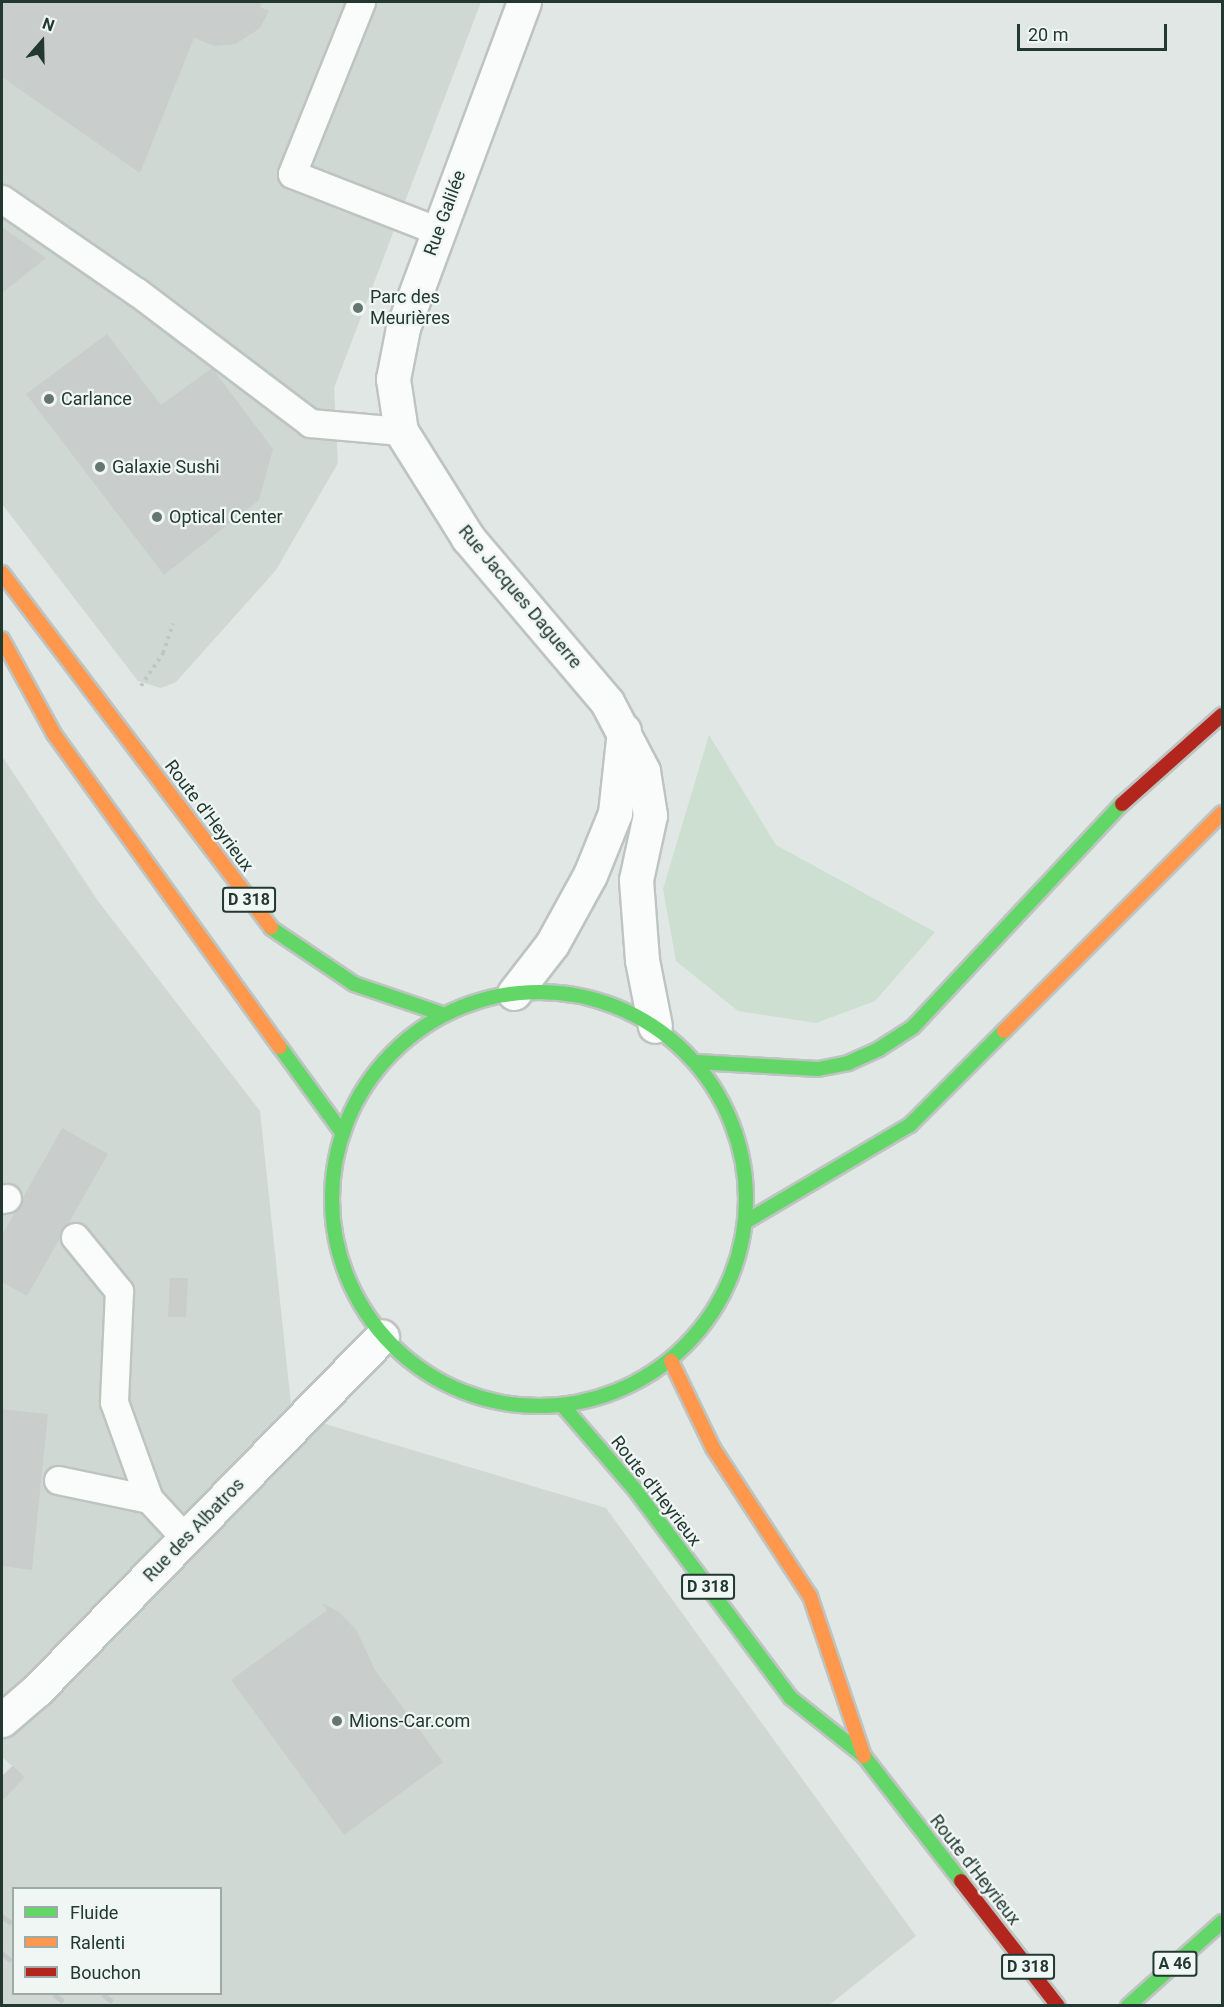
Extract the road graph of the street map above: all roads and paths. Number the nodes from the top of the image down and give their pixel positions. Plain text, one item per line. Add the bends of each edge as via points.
1 (361, 2) edge
2 (524, 2) edge
3 (2, 199) edge
4 (438, 231) junction
5 (401, 431) junction
6 (2, 573) edge
7 (173, 624) dead end
8 (2, 639) edge
9 (1222, 715) edge
10 (111, 717) junction
11 (624, 730) junction
12 (1221, 814) edge
13 (514, 993) junction
14 (442, 1014) junction
15 (655, 1026) junction
16 (697, 1062) junction
17 (341, 1131) junction
18 (747, 1221) junction
19 (75, 1237) dead end
20 (382, 1337) junction
21 (671, 1361) junction
22 (563, 1406) junction
23 (58, 1480) dead end
24 (149, 1499) junction
25 (186, 1539) junction
26 (2, 1720) edge
27 (864, 1756) junction
28 (1222, 1922) edge
29 (1058, 2006) edge
30 (1128, 2006) edge

1 - 4 lane via 292,174
2 - 4 street, Rue Galilée
3 - 5 lane via 137,292 310,423
4 - 5 street, Rue Galilée via 403,328 393,379
5 - 11 street, Rue Jacques Daguerre via 468,538 607,702
6 - 10 main road, Route d'Heyrieux / D 318
7 - 10 path via 163,653 143,684
8 - 17 main road via 54,734
9 - 16 main road via 1121,805 913,1027 848,1063 818,1069
10 - 14 main road, Route d'Heyrieux / D 318 via 270,927 354,984
11 - 13 street via 615,813 590,875 552,944
11 - 15 street, Rue Jacques Daguerre via 643,771 650,815 636,880 642,960
12 - 18 main road via 910,1125
13 - 14 main road via 477,1000
13 - 15 main road via 564,993 612,1004
14 - 17 main road via 399,1045 364,1084
15 - 16 main road
16 - 18 main road via 731,1120 745,1170
17 - 20 main road via 330,1185 334,1239 352,1292
18 - 21 main road via 734,1274 708,1322
19 - 24 lane via 118,1291 114,1402
20 - 22 main road via 444,1384 496,1403
20 - 25 street, Rue des Albatros
21 - 22 main road via 620,1391
21 - 27 main road, Route d'Heyrieux / D 318 via 713,1448 810,1596
22 - 27 main road, Route d'Heyrieux / D 318 via 636,1491 791,1698
23 - 24 lane
24 - 25 lane
25 - 26 street, Rue des Albatros via 37,1690
27 - 29 main road, Route d'Heyrieux / D 318
28 - 30 main road, A 46

